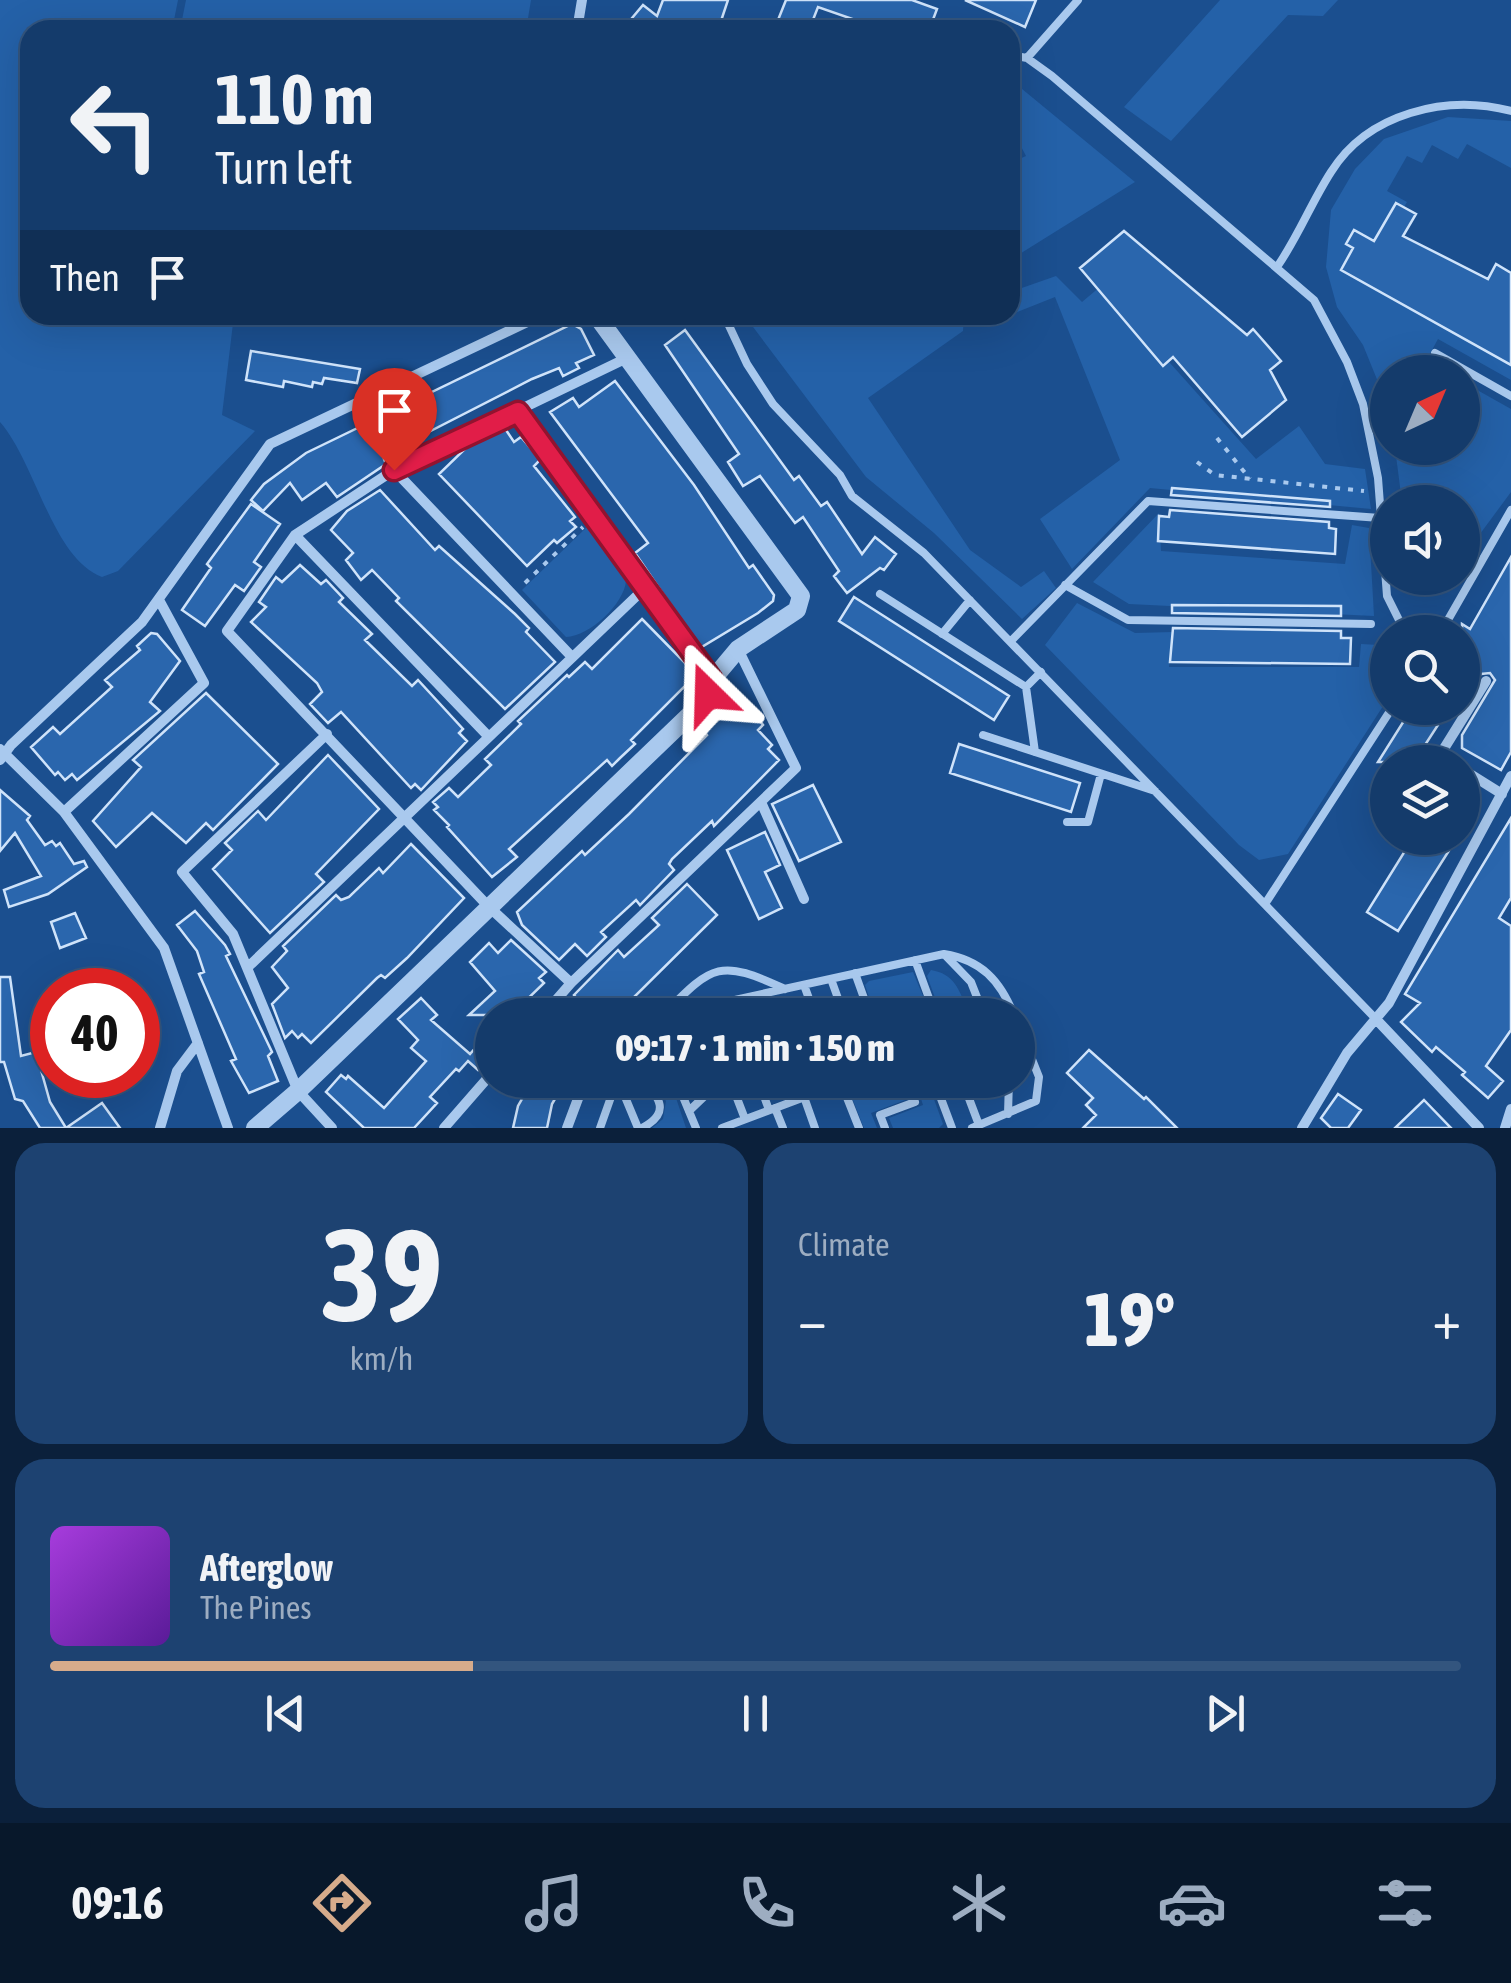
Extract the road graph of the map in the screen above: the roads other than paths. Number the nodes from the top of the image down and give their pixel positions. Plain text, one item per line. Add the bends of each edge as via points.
1 (1078, 0) edge
2 (1020, 57) edge
3 (1027, 58) junction
4 (1511, 111) edge
5 (1277, 267) junction
6 (521, 325) edge
7 (603, 325) edge
8 (729, 325) edge
9 (1434, 353) dead end
10 (627, 358) junction
11 (1511, 396) edge
12 (518, 412) junction
13 (394, 470) junction
14 (1378, 485) edge
15 (1511, 510) edge
16 (1370, 517) edge
17 (295, 535) junction
18 (1065, 586) junction
19 (645, 588) junction
20 (880, 594) dead end
21 (159, 600) junction
22 (970, 600) junction
23 (1450, 615) edge
24 (1370, 624) edge
25 (942, 634) junction
26 (1010, 641) junction
27 (738, 648) junction
28 (572, 657) junction
29 (1040, 672) junction
30 (712, 680) junction
31 (1486, 682) dead end
32 (1026, 687) junction
33 (1381, 725) edge
34 (327, 734) junction
35 (983, 735) dead end
36 (489, 737) junction
37 (1446, 745) edge
38 (1035, 752) junction
39 (2, 755) edge
40 (1101, 774) junction
41 (1511, 776) edge
42 (1480, 780) edge
43 (1157, 792) junction
44 (1502, 794) junction
45 (762, 802) junction
46 (64, 812) junction
47 (404, 817) junction
48 (1067, 822) dead end
49 (804, 900) dead end
50 (1265, 904) junction
51 (488, 906) junction
52 (944, 954) junction
53 (915, 960) junction
54 (248, 967) junction
55 (855, 973) junction
56 (831, 978) junction
57 (570, 984) junction
58 (804, 985) junction
59 (785, 988) junction
60 (766, 993) junction
61 (558, 998) edge
62 (681, 998) edge
63 (742, 998) edge
64 (768, 998) edge
65 (809, 998) edge
66 (838, 998) edge
67 (864, 998) edge
68 (929, 998) edge
69 (977, 998) edge
70 (1007, 998) edge
71 (1375, 1018) junction
72 (198, 1043) junction
73 (1035, 1068) edge
74 (298, 1091) junction
75 (475, 1092) edge
76 (578, 1098) edge
77 (611, 1098) edge
78 (626, 1098) edge
79 (659, 1098) edge
80 (684, 1098) edge
81 (703, 1098) edge
82 (735, 1098) edge
83 (769, 1098) edge
84 (804, 1098) joint
85 (848, 1098) edge
86 (913, 1098) edge
87 (941, 1098) edge
88 (969, 1098) edge
89 (1008, 1098) edge
90 (772, 1109) junction
91 (1511, 1109) edge
92 (689, 1111) junction
93 (1008, 1114) junction
94 (743, 1123) edge
95 (855, 1127) edge
96 (976, 1127) edge
97 (160, 1128) edge
98 (228, 1128) edge
99 (255, 1128) edge
100 (332, 1128) edge
101 (444, 1128) edge
102 (567, 1128) edge
103 (600, 1128) edge
104 (640, 1128) edge
105 (696, 1128) edge
106 (722, 1128) edge
107 (782, 1128) edge
108 (815, 1128) edge
109 (885, 1128) edge
110 (952, 1128) edge
111 (1302, 1128) edge
112 (1479, 1128) edge
113 (1505, 1128) edge

1 - 3 lane
2 - 3 lane
3 - 5 lane
4 - 5 lane via 1454,105 1377,126 1330,173
5 - 14 lane via 1314,300 1347,362 1370,428
6 - 21 street via 270,444
7 - 10 street
8 - 22 lane via 773,404 852,496
9 - 11 lane
10 - 12 street
10 - 27 street via 801,596 797,610
12 - 13 street
12 - 19 street
13 - 17 street
13 - 28 street
15 - 23 lane
16 - 18 lane via 1148,501
17 - 34 street via 227,632
17 - 36 street
18 - 24 lane via 1128,620
18 - 26 lane
19 - 28 street
19 - 30 street
20 - 25 lane
21 - 39 street via 114,652
21 - 46 street via 204,684
22 - 25 lane
22 - 26 lane
25 - 32 lane
26 - 29 lane
27 - 30 street
27 - 45 street via 796,768
28 - 36 street
29 - 32 lane
29 - 43 lane
30 - 51 street via 700,705
31 - 37 street
32 - 38 lane
33 - 50 lane
34 - 47 street
34 - 54 street via 182,872 233,934
35 - 38 lane
36 - 47 street
38 - 40 lane
39 - 46 street
40 - 43 lane
40 - 48 lane via 1088,822
41 - 44 street
42 - 44 street
43 - 50 lane
44 - 71 street via 1390,1003
45 - 49 street
45 - 57 street
46 - 72 street via 164,948
47 - 51 street
47 - 54 street
50 - 71 lane
51 - 57 street
51 - 74 street
52 - 53 lane
52 - 69 lane
52 - 70 lane via 972,958
53 - 55 lane
53 - 68 lane
54 - 74 street
55 - 56 lane
55 - 67 lane
56 - 58 lane
56 - 66 lane
57 - 61 street
58 - 59 lane
58 - 65 lane
59 - 60 lane
59 - 62 lane via 747,971 726,970 703,974
60 - 63 lane
60 - 64 lane
71 - 111 street
71 - 112 street
72 - 97 street via 177,1072
72 - 98 street
73 - 93 lane via 1036,1101
74 - 99 street
74 - 100 street
75 - 101 street
76 - 102 street
77 - 103 lane
78 - 104 lane
79 - 104 lane via 660,1114
80 - 92 lane
81 - 92 lane
82 - 94 lane
83 - 90 lane
84 - 90 lane
84 - 108 lane
85 - 95 lane
86 - 109 lane via 880,1115
87 - 110 lane
88 - 96 lane
89 - 93 lane
90 - 94 lane
90 - 107 lane
91 - 113 street
92 - 105 lane
93 - 96 lane
94 - 106 lane

